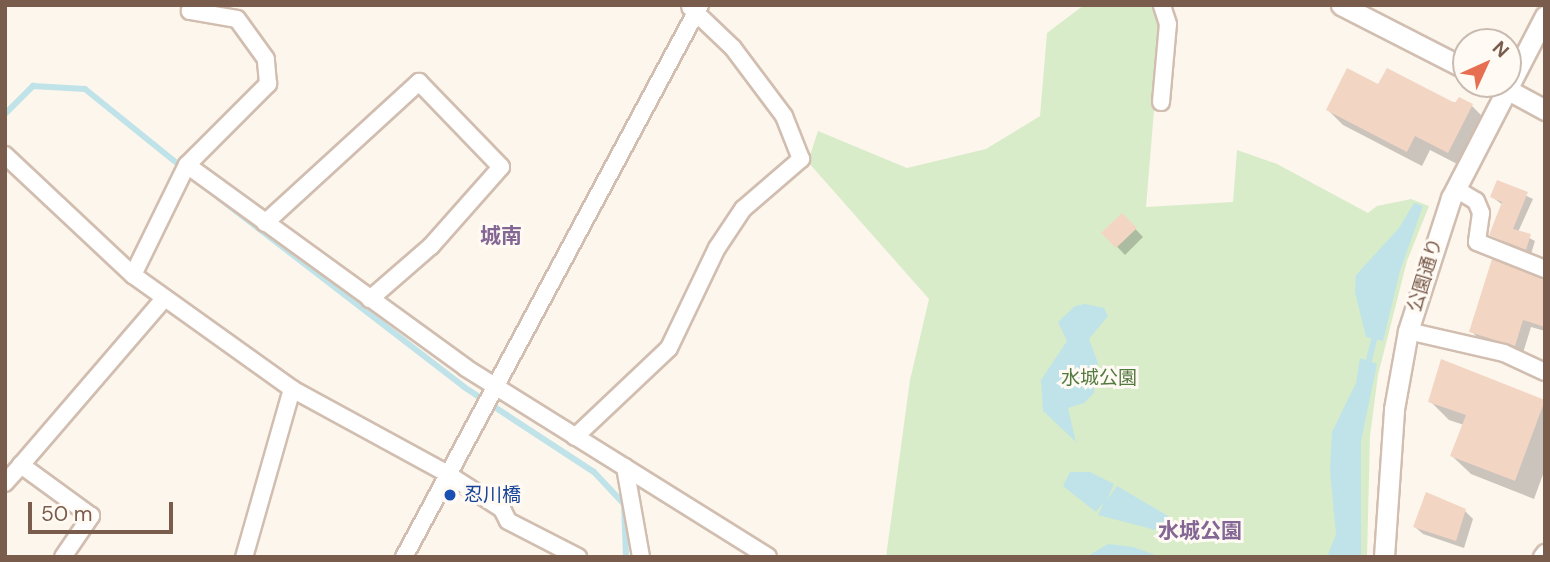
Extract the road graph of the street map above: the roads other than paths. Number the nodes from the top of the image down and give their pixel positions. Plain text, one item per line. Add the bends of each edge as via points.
1 (1162, 5) edge
2 (1341, 5) edge
3 (187, 7) edge
4 (695, 8) edge
5 (1545, 16) edge
6 (1522, 54) edge
7 (1452, 62) edge
8 (1497, 98) edge
9 (1522, 98) edge
10 (1161, 102) dead end
11 (1545, 110) edge
12 (5, 155) edge
13 (187, 165) junction
14 (1456, 189) junction
15 (265, 223) junction
16 (1545, 269) edge
17 (132, 275) junction
18 (164, 299) junction
19 (370, 299) junction
20 (1408, 331) junction
21 (1545, 372) edge
22 (495, 387) junction
23 (292, 389) junction
24 (575, 437) junction
25 (21, 465) junction
26 (625, 467) junction
27 (446, 473) junction
28 (5, 483) edge
29 (64, 557) edge
30 (244, 557) edge
31 (404, 557) edge
32 (579, 557) edge
33 (641, 557) edge
34 (768, 557) edge
35 (1384, 557) edge

1 - 10 street via 1168,24
2 - 7 street
3 - 13 street via 237,19 265,59 268,84
4 - 22 street
4 - 24 street via 733,48 784,116 801,159 743,209 717,248 670,348
5 - 6 street, 公園通り
8 - 14 street, 公園通り
9 - 11 street
12 - 17 street
13 - 15 street
13 - 17 street
14 - 16 street via 1475,201 1481,213 1476,242
14 - 20 street, 公園通り
15 - 19 street
15 - 19 street via 419,82 501,167 431,246
17 - 18 street
18 - 23 street
18 - 25 street
19 - 22 street
20 - 21 street via 1504,353
20 - 35 street, 公園通り via 1394,409
22 - 24 street
22 - 27 street
23 - 27 street
23 - 30 street
24 - 26 street
25 - 28 street
25 - 29 street via 91,516
26 - 33 street
26 - 34 street
27 - 31 street
27 - 32 street via 502,509 508,521

